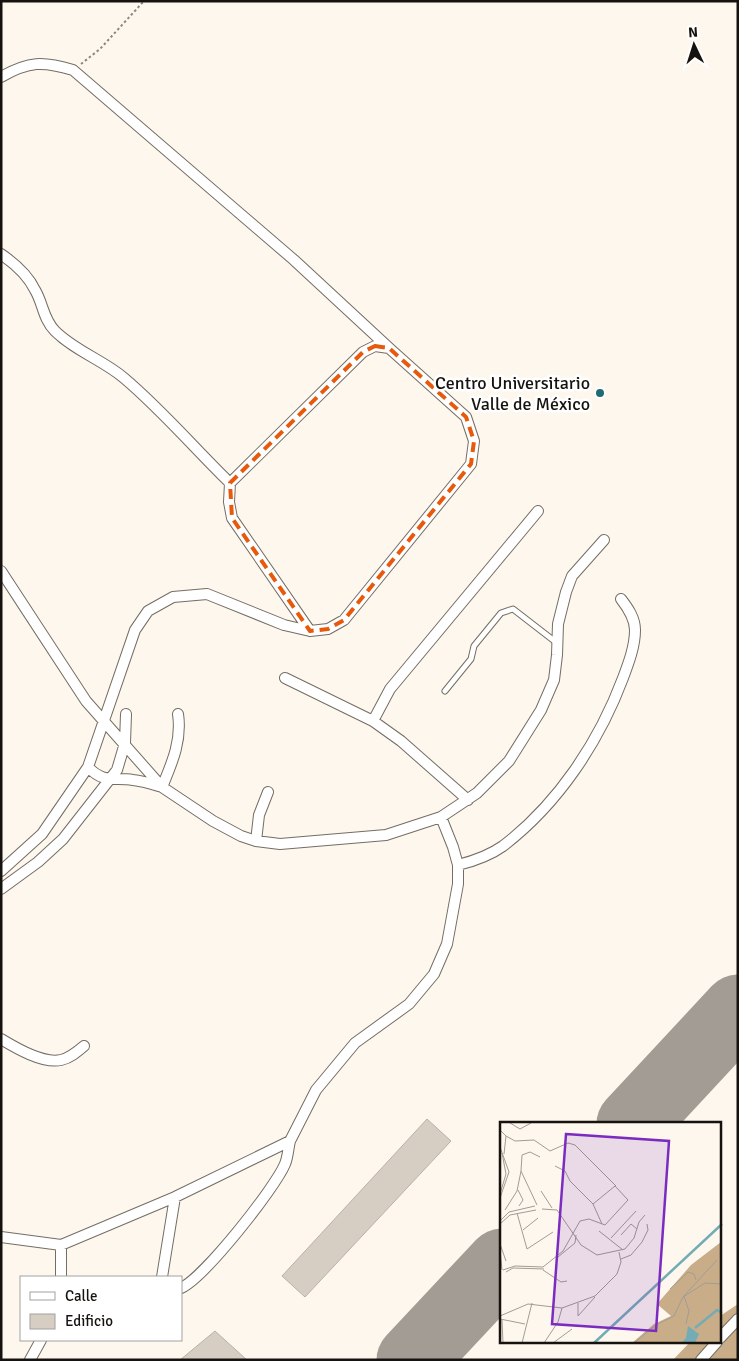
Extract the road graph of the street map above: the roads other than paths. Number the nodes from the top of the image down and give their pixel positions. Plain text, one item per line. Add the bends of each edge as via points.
1 (1, 77) edge
2 (1, 254) edge
3 (389, 348) junction
4 (230, 484) junction
5 (538, 511) dead end
6 (604, 540) dead end
7 (1, 571) edge
8 (621, 599) dead end
9 (310, 631) junction
10 (557, 644) junction
11 (285, 678) dead end
12 (445, 691) dead end
13 (126, 714) dead end
14 (178, 714) dead end
15 (103, 720) junction
16 (373, 721) junction
17 (125, 742) junction
18 (88, 767) junction
19 (108, 780) junction
20 (162, 787) junction
21 (268, 792) dead end
22 (468, 800) junction
23 (441, 817) junction
24 (256, 841) junction
25 (458, 865) junction
26 (1, 871) edge
27 (1, 889) edge
28 (1, 1039) edge
29 (84, 1046) dead end
30 (290, 1141) junction
31 (175, 1196) junction
32 (1, 1237) edge
33 (61, 1245) junction
34 (60, 1276) edge
35 (162, 1276) edge
36 (182, 1288) edge
37 (738, 1319) edge
38 (722, 1336) edge
39 (40, 1341) edge
40 (715, 1344) edge
41 (30, 1360) edge
42 (701, 1360) edge

1 - 3 street via 20,66 48,62 73,70 294,260
2 - 4 street via 35,289 43,314 54,330 124,378
3 - 4 street via 375,346 363,352
3 - 9 street via 466,417 474,441 471,464 344,620 328,628
4 - 9 street via 232,518
5 - 16 street via 390,688
6 - 10 street via 572,576 561,605
7 - 15 street via 86,701
8 - 25 street via 632,617 634,640 616,696 598,732 563,785 526,827 486,856
9 - 15 street via 284,626 207,594 173,597 148,611 135,630
10 - 12 lane via 513,609 507,609 474,646 471,659
10 - 22 street via 554,680 541,710 509,760
11 - 16 street
13 - 17 street
14 - 20 street via 179,737 174,760
15 - 17 street
15 - 18 street
16 - 22 street via 428,763
17 - 19 street via 117,770
17 - 20 street
18 - 19 street
18 - 26 street via 42,834
19 - 20 street via 136,780
19 - 27 street via 63,839
20 - 24 street via 213,820
21 - 24 street via 259,815
22 - 23 street
23 - 24 street via 386,835 280,844
23 - 25 street
25 - 30 street via 458,884 447,944 434,974 410,1004 354,1043 316,1090
28 - 29 street via 40,1058 58,1061 72,1056
30 - 31 street
30 - 36 street via 286,1163 276,1180 209,1266
31 - 33 street
31 - 35 street
32 - 33 street
33 - 34 street
37 - 38 street
39 - 41 street
40 - 42 street

